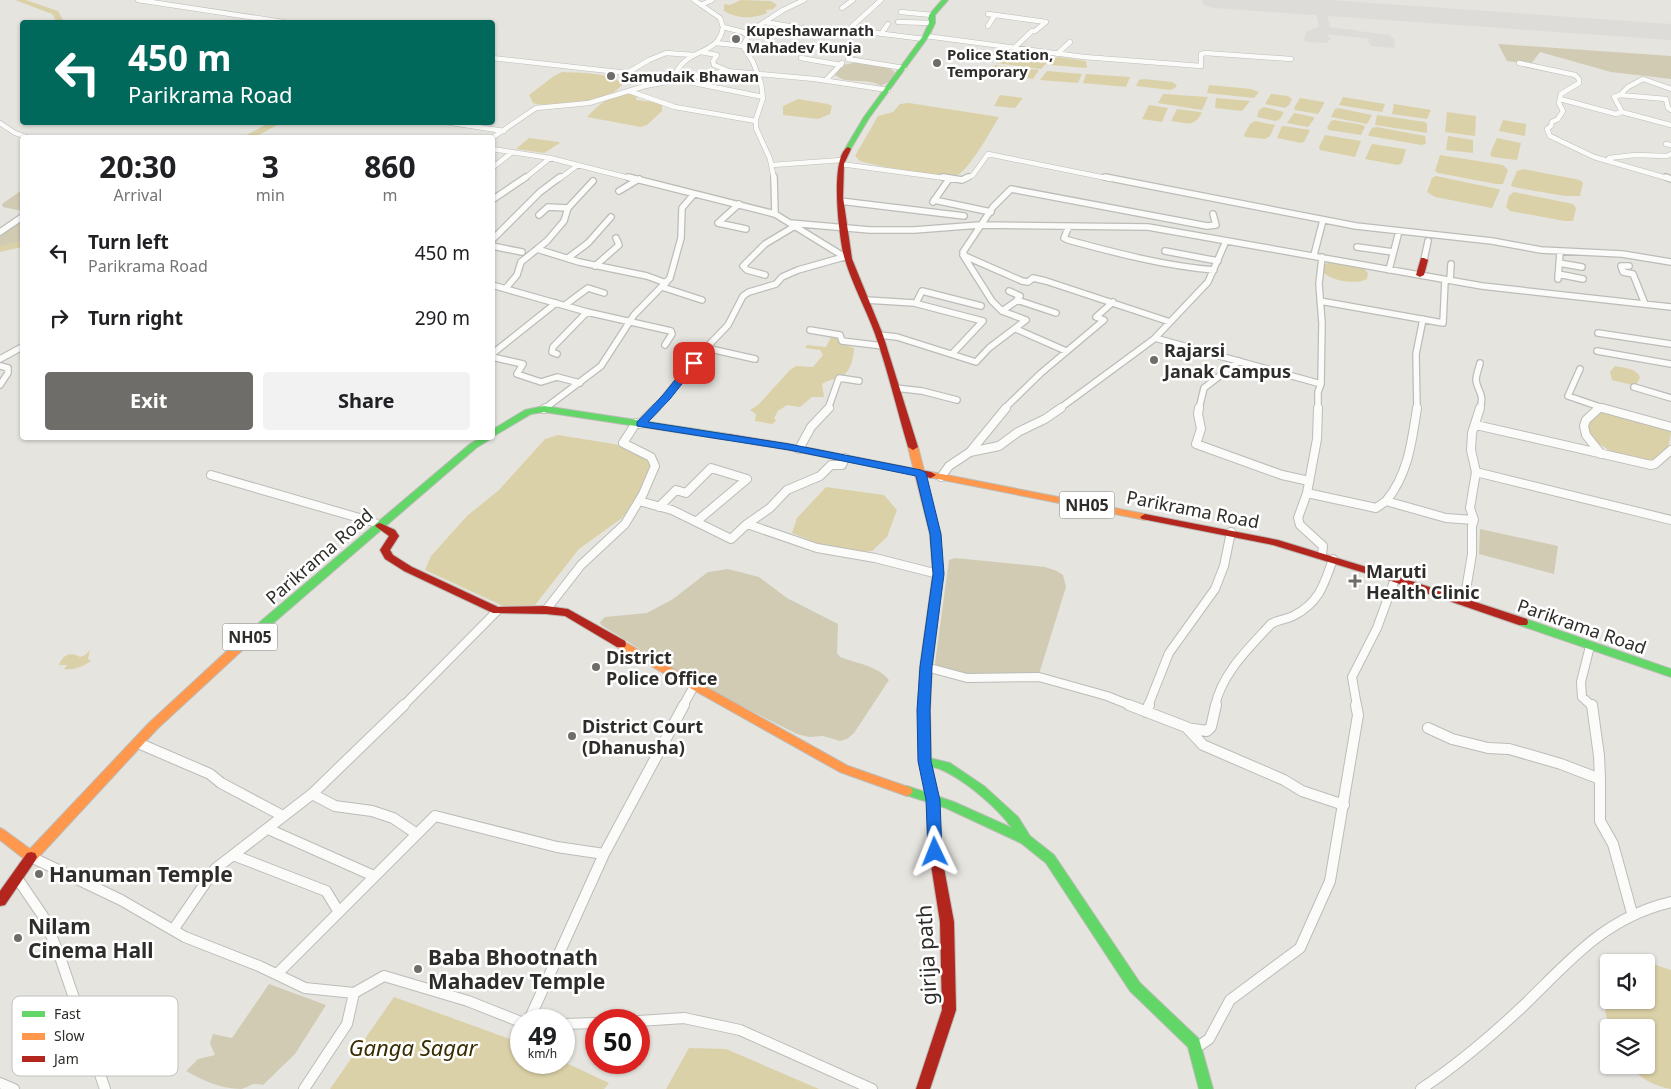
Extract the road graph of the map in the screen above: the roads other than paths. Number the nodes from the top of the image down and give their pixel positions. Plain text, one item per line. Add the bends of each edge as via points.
1 (138, 0) edge
2 (694, 0) edge
3 (712, 0) edge
4 (804, 0) edge
5 (853, 0) edge
6 (881, 0) edge
7 (945, 0) edge
8 (701, 5) junction
9 (842, 8) dead end
10 (901, 12) dead end
11 (988, 14) dead end
12 (995, 15) junction
13 (932, 19) junction
14 (269, 20) edge
15 (764, 22) junction
16 (898, 22) dead end
17 (888, 24) dead end
18 (988, 26) dead end
19 (723, 27) junction
20 (850, 30) junction
21 (746, 34) junction
22 (881, 34) junction
23 (925, 38) junction
24 (1070, 42) dead end
25 (716, 43) junction
26 (801, 45) dead end
27 (743, 46) junction
28 (1014, 48) junction
29 (701, 52) junction
30 (1057, 54) junction
31 (694, 55) junction
32 (495, 58) edge
33 (801, 58) dead end
34 (848, 59) junction
35 (1291, 59) dead end
36 (1519, 63) dead end
37 (841, 65) junction
38 (904, 68) junction
39 (728, 71) junction
40 (759, 72) junction
41 (627, 73) junction
42 (677, 74) junction
43 (694, 77) junction
44 (679, 80) junction
45 (826, 80) junction
46 (668, 81) junction
47 (1671, 88) edge
48 (888, 90) junction
49 (629, 91) junction
50 (1620, 95) junction
51 (763, 97) junction
52 (1560, 99) junction
53 (1671, 110) edge
54 (1622, 112) junction
55 (756, 121) junction
56 (0, 123) edge
57 (465, 125) edge
58 (1671, 125) edge
59 (504, 131) junction
60 (21, 135) edge
61 (495, 136) edge
62 (495, 150) edge
63 (511, 153) junction
64 (1671, 154) edge
65 (550, 158) junction
66 (1606, 160) junction
67 (841, 162) junction
68 (578, 164) junction
69 (772, 165) junction
70 (495, 166) edge
71 (639, 179) junction
72 (949, 179) junction
73 (1671, 179) edge
74 (593, 181) dead end
75 (619, 191) dead end
76 (694, 194) junction
77 (495, 198) edge
78 (934, 200) junction
79 (840, 201) junction
80 (739, 204) junction
81 (568, 208) junction
82 (930, 211) junction
83 (991, 212) junction
84 (775, 214) junction
85 (1213, 214) dead end
86 (539, 215) dead end
87 (964, 216) dead end
88 (611, 217) dead end
89 (20, 218) edge
90 (1323, 220) junction
91 (793, 225) junction
92 (980, 225) junction
93 (1069, 226) junction
94 (843, 227) junction
95 (746, 229) dead end
96 (0, 232) edge
97 (1398, 235) dead end
98 (495, 237) edge
99 (616, 238) dead end
100 (1226, 241) junction
101 (1428, 241) dead end
102 (495, 247) edge
103 (1357, 247) dead end
104 (537, 249) junction
105 (1165, 251) dead end
106 (522, 252) dead end
107 (1393, 252) junction
108 (1560, 252) junction
109 (963, 253) junction
110 (1180, 254) junction
111 (1314, 255) junction
112 (1322, 257) junction
113 (568, 258) junction
114 (846, 258) junction
115 (1424, 260) joint
116 (1218, 261) junction
117 (1671, 262) edge
118 (1559, 263) junction
119 (1173, 264) junction
120 (1451, 264) dead end
121 (595, 266) junction
122 (1629, 266) dead end
123 (1582, 267) dead end
124 (1214, 270) junction
125 (1389, 270) junction
126 (764, 275) dead end
127 (1420, 275) junction
128 (1583, 278) dead end
129 (1448, 280) junction
130 (664, 285) junction
131 (495, 286) edge
132 (506, 288) junction
133 (1009, 291) dead end
134 (604, 293) dead end
135 (702, 300) dead end
136 (866, 300) junction
137 (1018, 300) junction
138 (1320, 301) junction
139 (1113, 302) junction
140 (556, 303) junction
141 (916, 303) junction
142 (972, 304) junction
143 (1645, 304) junction
144 (565, 305) junction
145 (981, 306) dead end
146 (1671, 307) edge
147 (1002, 311) junction
148 (588, 312) junction
149 (1056, 314) dead end
150 (960, 315) junction
151 (1423, 319) junction
152 (629, 322) junction
153 (1170, 322) junction
154 (1016, 329) junction
155 (810, 330) dead end
156 (1598, 333) dead end
157 (879, 335) junction
158 (1155, 338) junction
159 (1671, 344) edge
160 (665, 345) dead end
161 (883, 346) junction
162 (20, 348) edge
163 (706, 348) junction
164 (1066, 351) junction
165 (1597, 351) dead end
166 (495, 354) edge
167 (557, 354) dead end
168 (952, 354) junction
169 (495, 357) edge
170 (0, 359) edge
171 (755, 359) dead end
172 (1239, 361) junction
173 (1480, 363) dead end
174 (1671, 364) edge
175 (0, 366) edge
176 (1580, 369) dead end
177 (858, 381) dead end
178 (580, 384) junction
179 (1321, 384) junction
180 (0, 385) edge
181 (1634, 387) dead end
182 (895, 388) junction
183 (1671, 398) edge
184 (957, 400) dead end
185 (1600, 407) junction
186 (544, 409) junction
187 (638, 423) junction
188 (1476, 425) junction
189 (1671, 427) edge
190 (495, 432) edge
191 (484, 440) edge
192 (798, 449) junction
193 (1671, 450) edge
194 (970, 452) junction
195 (1602, 454) junction
196 (845, 458) junction
197 (1476, 472) junction
198 (921, 473) junction
199 (211, 475) dead end
200 (941, 477) junction
201 (1309, 481) junction
202 (1307, 493) junction
203 (639, 501) junction
204 (1386, 501) junction
205 (660, 506) junction
206 (1474, 520) junction
207 (1671, 520) edge
208 (696, 521) junction
209 (747, 524) junction
210 (380, 526) junction
211 (1231, 532) junction
212 (1322, 555) junction
213 (1332, 559) junction
214 (938, 574) junction
215 (1395, 579) junction
216 (1464, 602) junction
217 (546, 610) junction
218 (497, 611) junction
219 (1590, 646) junction
220 (926, 667) junction
221 (1671, 673) edge
222 (694, 686) junction
223 (1146, 712) junction
224 (1186, 727) junction
225 (1428, 728) dead end
226 (138, 742) junction
227 (925, 761) junction
228 (1600, 779) junction
229 (312, 794) junction
230 (933, 800) junction
231 (1344, 805) junction
232 (283, 816) junction
233 (268, 828) junction
234 (0, 833) edge
235 (417, 834) junction
236 (1025, 839) junction
237 (604, 854) junction
238 (233, 855) junction
239 (31, 856) junction
240 (374, 876) junction
241 (17, 878) junction
242 (0, 901) edge
243 (1671, 902) edge
244 (337, 908) dead end
245 (1632, 913) junction
246 (173, 930) junction
247 (277, 974) junction
248 (354, 993) junction
249 (73, 996) edge
250 (534, 1009) edge
251 (510, 1018) edge
252 (650, 1020) edge
253 (1196, 1048) junction
254 (101, 1076) edge
255 (0, 1083) edge
256 (14, 1089) edge
257 (105, 1089) edge
258 (304, 1089) edge
259 (872, 1089) edge
260 (923, 1089) edge
261 (1206, 1089) edge
262 (1421, 1089) edge

1 - 14 street
2 - 8 street
3 - 8 street
4 - 15 street
5 - 9 street
6 - 20 street
7 - 13 main road
8 - 19 street via 720,18
10 - 13 street
11 - 12 street
12 - 18 street
12 - 28 street via 1046,22
13 - 16 street
13 - 23 main road
15 - 20 street via 838,34
15 - 21 street
17 - 22 street
19 - 21 street
19 - 25 street via 723,34
20 - 22 street
21 - 27 street
22 - 23 street
23 - 28 street
23 - 38 main road
24 - 30 street
25 - 27 street via 729,47
25 - 29 street
26 - 34 street via 854,54
27 - 40 street
28 - 30 street
29 - 31 street
29 - 39 street via 719,53 712,61
30 - 35 street via 1201,66 1201,54 1205,53
31 - 41 street via 666,54
31 - 42 street via 680,66
32 - 41 street
33 - 37 street
34 - 37 street
34 - 38 street
36 - 52 street via 1578,76 1579,83 1566,89
37 - 45 street
38 - 48 main road
39 - 40 street
39 - 43 street
40 - 45 street
40 - 51 street
41 - 46 street
42 - 43 street
42 - 46 street
43 - 44 street
44 - 46 street
44 - 51 street
45 - 48 street
46 - 49 street
47 - 50 street via 1642,79
48 - 67 main road via 866,118
49 - 55 street via 689,109
49 - 59 street via 589,103 536,108
50 - 53 street via 1666,99
50 - 54 street via 1614,97
51 - 55 street
52 - 54 street via 1616,114
52 - 66 street via 1563,110 1547,129 1550,136
54 - 58 street
55 - 69 street
56 - 60 street
57 - 59 street
59 - 61 street
62 - 63 street
63 - 65 street
63 - 70 street
64 - 66 street
65 - 68 street
65 - 77 street
66 - 73 street
67 - 69 street
67 - 72 street
67 - 79 main road, girija path
68 - 71 street
68 - 98 street via 540,192
69 - 84 street
71 - 75 street
71 - 76 street
72 - 78 street
72 - 90 street via 968,178 988,154 994,154
74 - 81 street
76 - 80 street
76 - 130 street via 682,208 678,254 674,271
78 - 82 street
78 - 83 street
79 - 82 street
79 - 94 main road, girija path
80 - 84 street
80 - 95 street via 718,223
81 - 86 street via 548,207
81 - 104 street via 562,222
82 - 87 street
83 - 85 street via 1005,191 1014,189 1207,226 1216,225
83 - 92 street
84 - 91 street
88 - 113 street
89 - 96 street
90 - 108 street
90 - 111 street
91 - 94 street
91 - 114 street
91 - 126 street via 765,244 743,266
92 - 93 street
92 - 94 street via 914,230
92 - 109 street
93 - 100 street via 1148,227
93 - 119 street via 1064,238 1068,240
94 - 114 main road, girija path
97 - 107 street
99 - 121 street via 619,245
100 - 111 street
100 - 116 street
101 - 115 street
102 - 106 street
103 - 107 street
104 - 113 street
104 - 132 street via 521,262 515,278
105 - 110 street
107 - 125 street
108 - 117 street via 1615,254
108 - 118 street
109 - 139 street via 1028,282 1033,278 1046,281
109 - 147 street via 986,293
110 - 116 street
110 - 119 street
111 - 112 street
112 - 125 street
112 - 138 street
113 - 121 street
114 - 136 main road, girija path
114 - 163 street via 798,270 782,277 776,284 746,294 740,298 728,324
115 - 127 main road
116 - 124 street
118 - 123 street
118 - 128 street via 1558,277
119 - 124 street
120 - 129 street
121 - 130 street via 647,276
122 - 143 street via 1621,266 1623,272 1633,274
124 - 153 street via 1208,282
125 - 127 street
127 - 129 street
129 - 143 street via 1550,295
129 - 151 street via 1444,322
130 - 135 street
130 - 152 street
131 - 132 street
132 - 140 street
133 - 137 street via 1020,296
134 - 144 street via 588,288
136 - 141 street
136 - 157 main road, girija path
137 - 147 street
137 - 149 street
138 - 151 street
138 - 179 street
139 - 153 street
139 - 164 street via 1096,317 1104,320
140 - 144 street
140 - 166 street
141 - 142 street via 922,291
141 - 150 street
142 - 145 street
142 - 150 street
143 - 146 street
144 - 148 street
147 - 154 street via 1026,320
148 - 152 street
148 - 167 street via 553,347 552,352
150 - 168 street via 983,321
151 - 204 street via 1416,354 1414,427 1403,476
152 - 160 street via 671,332
152 - 178 street via 601,366
153 - 158 street
154 - 164 street
154 - 168 street via 989,348 976,362
155 - 161 street via 840,335 842,341
156 - 159 street
157 - 161 main road, girija path
157 - 168 street via 897,337
158 - 172 street
158 - 194 street via 1041,422 1018,432 999,446
161 - 182 main road, girija path
162 - 170 street
163 - 171 street
163 - 187 street via 667,397
164 - 194 street via 1006,407
165 - 174 street
169 - 178 street via 523,364 517,372 520,376 545,382 558,377
172 - 179 street
172 - 201 street via 1202,391 1198,414 1201,429 1196,444
173 - 188 street via 1476,381 1482,402
175 - 180 street via 8,368
176 - 185 street via 1568,396
177 - 192 street via 839,378 828,410 811,427
178 - 186 street
179 - 201 street via 1317,439
181 - 183 street
182 - 184 street
182 - 198 main road, girija path
185 - 189 street
185 - 195 street via 1584,427
186 - 187 main road, Parikrama Road / NH05
186 - 190 main road, Parikrama Road / NH05 via 528,412
187 - 192 main road, Parikrama Road / NH05
187 - 203 street via 623,443 651,456 655,466
188 - 195 street
188 - 197 street via 1472,433 1472,450
191 - 210 main road, Parikrama Road / NH05
192 - 196 main road, Parikrama Road / NH05
193 - 195 street via 1651,465
194 - 200 street via 949,466
196 - 198 main road, Parikrama Road / NH05
196 - 209 street via 842,464 831,464 820,476 787,490 770,508
197 - 206 street via 1470,508
197 - 207 street
198 - 200 main road, Parikrama Road / NH05
198 - 214 main road, girija path via 935,534
199 - 210 street
200 - 211 main road, Parikrama Road / NH05
201 - 202 street
202 - 204 street via 1376,508
202 - 212 street via 1299,521 1323,546
203 - 205 street
203 - 217 street via 626,524 581,565
204 - 206 street via 1446,518
205 - 208 street
205 - 208 street via 676,490 686,493 712,468 747,479
206 - 216 street
208 - 209 street via 731,539
209 - 214 street via 817,548
210 - 218 main road via 394,536 385,550 389,557
210 - 226 main road, Parikrama Road / NH05 via 195,686
211 - 212 main road, Parikrama Road / NH05
211 - 223 street via 1215,589 1169,653
212 - 213 main road, Parikrama Road / NH05
213 - 215 main road, Parikrama Road / NH05
213 - 224 street via 1323,588 1309,608 1271,624 1234,665 1217,698 1207,731
214 - 220 main road, girija path
215 - 216 main road, Parikrama Road / NH05
215 - 231 street via 1377,628 1352,677 1358,715
216 - 219 main road, Parikrama Road / NH05
217 - 218 main road
217 - 222 main road via 568,613
218 - 229 street
219 - 221 main road, Parikrama Road / NH05
219 - 228 street via 1581,682 1582,697 1592,705
220 - 223 street via 967,678 1039,677 1107,696
220 - 227 main road, girija path
222 - 230 main road via 844,770
222 - 237 street
223 - 224 street
224 - 231 street via 1203,745 1302,791
225 - 228 street via 1452,739 1488,748 1509,749
226 - 232 street via 210,774 220,783
226 - 239 main road, Parikrama Road / NH05
227 - 230 main road, girija path
227 - 236 main road via 960,774 1023,830
228 - 245 street via 1600,821 1613,844
229 - 232 street
229 - 235 street via 335,806 372,811 393,818
230 - 236 main road
230 - 260 main road, girija path via 935,852 948,922 950,1010
231 - 253 street via 1330,881 1300,948 1230,1000 1209,1039
232 - 233 street
233 - 238 street
233 - 240 street
234 - 239 main road
235 - 237 street via 435,816 557,848
235 - 240 street
236 - 253 main road via 1050,860 1135,986
237 - 250 street
238 - 244 street via 326,891
238 - 246 street via 215,869
239 - 241 main road, Parikrama Road
239 - 246 street via 121,900
240 - 247 street
241 - 242 main road, Parikrama Road
241 - 249 street via 43,916
243 - 245 street
245 - 262 street via 1601,934 1520,1009
246 - 247 street
247 - 248 street via 305,988
248 - 251 street via 384,976 468,1001
248 - 258 street via 347,1024
252 - 259 street via 684,1018 740,1030
253 - 261 main road
254 - 257 street
255 - 256 street

